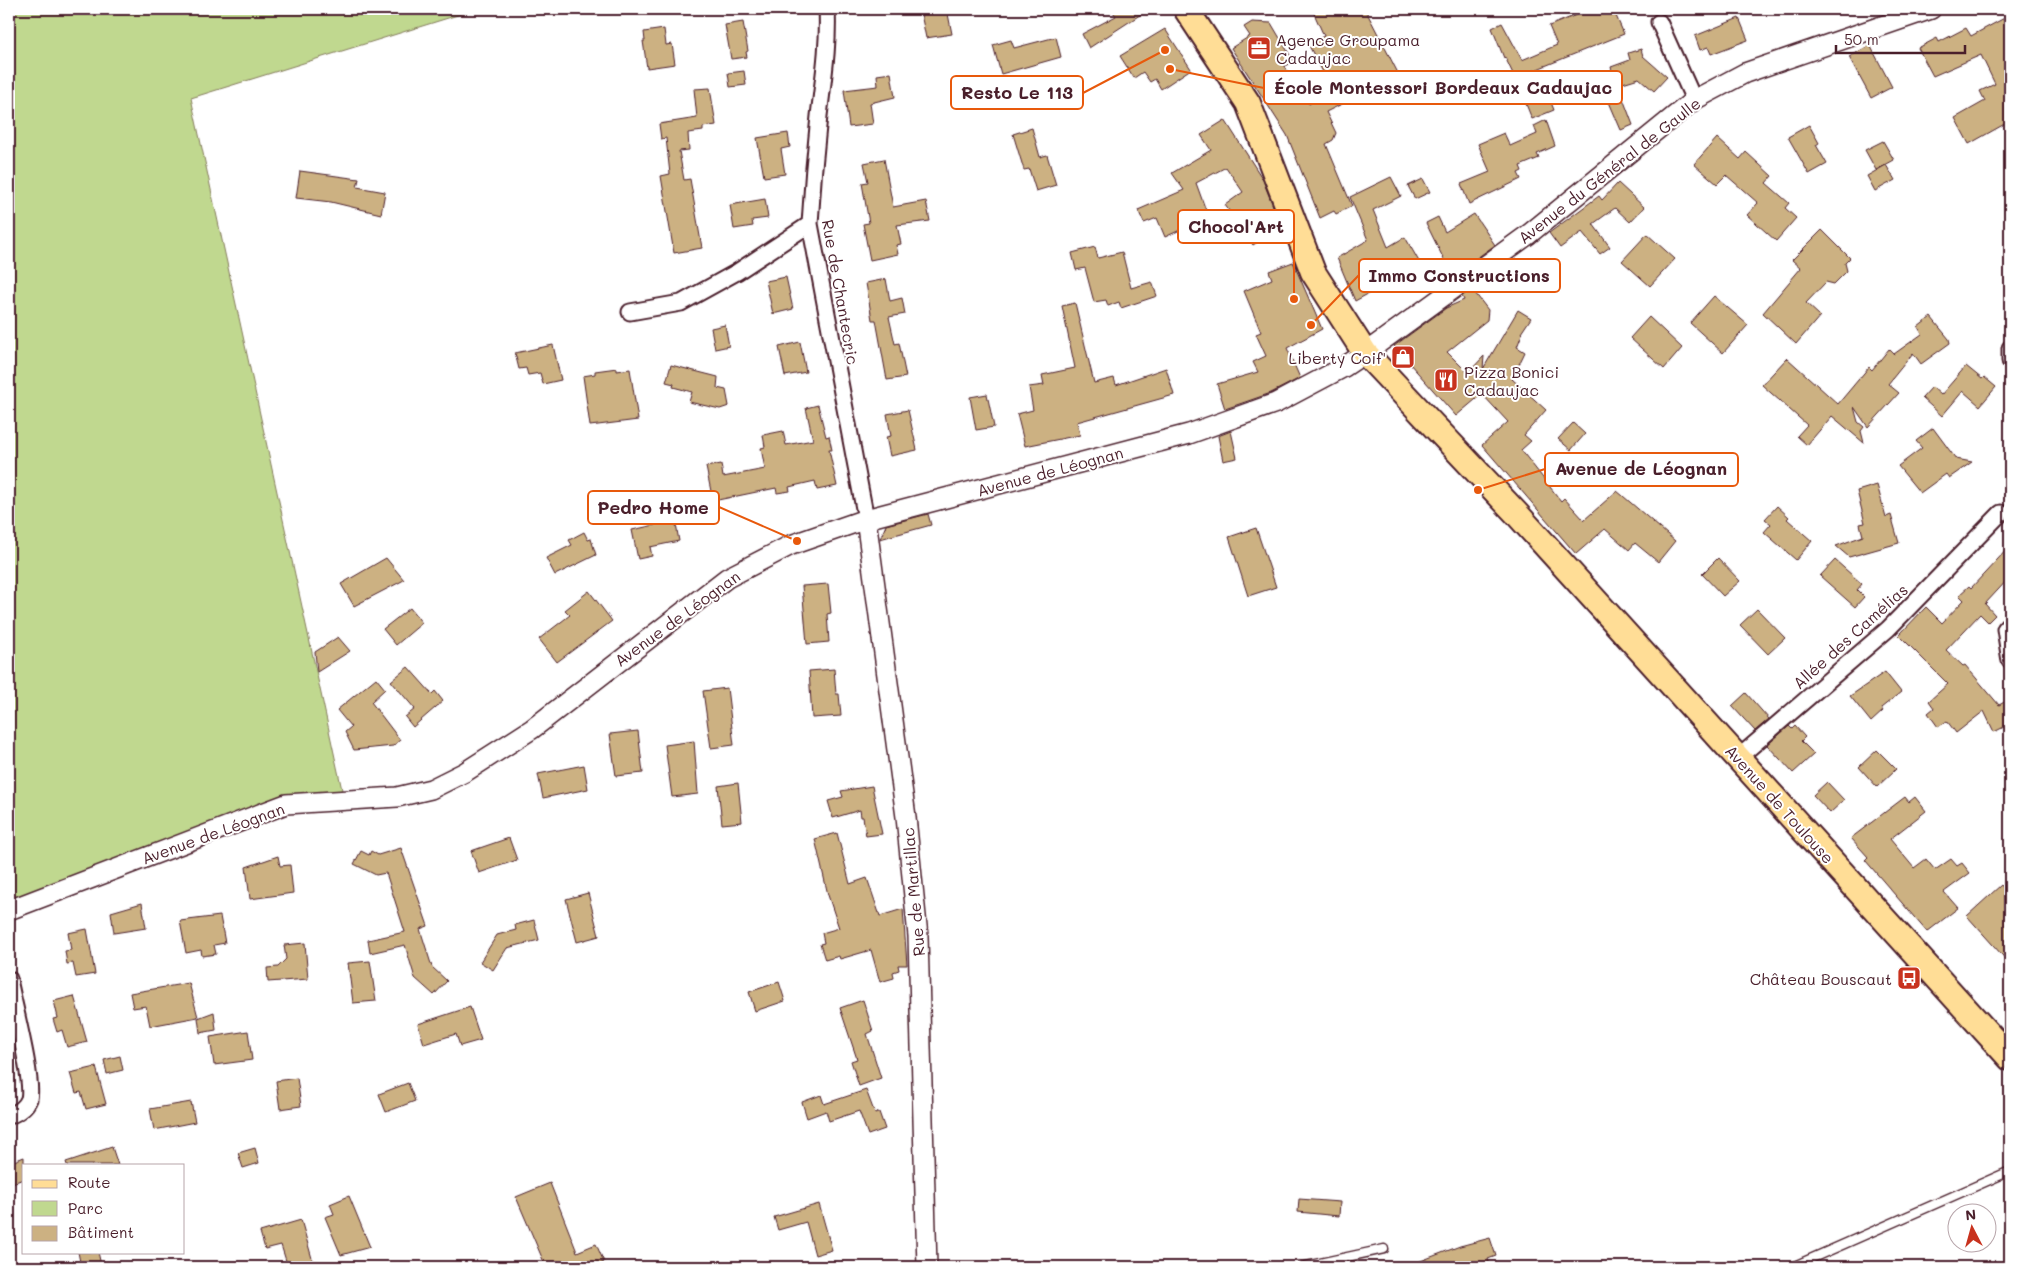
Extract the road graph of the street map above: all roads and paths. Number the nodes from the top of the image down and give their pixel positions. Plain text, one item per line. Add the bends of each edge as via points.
1 (827, 9) edge
2 (1186, 9) edge
3 (1932, 9) edge
4 (1659, 22) dead end
5 (1694, 100) junction
6 (810, 224) junction
7 (630, 312) dead end
8 (2010, 348) edge
9 (1366, 353) junction
10 (2010, 361) edge
11 (2000, 513) dead end
12 (866, 519) junction
13 (2010, 623) edge
14 (2010, 661) edge
15 (1739, 757) junction
16 (9, 910) edge
17 (9, 979) edge
18 (2010, 1058) edge
19 (9, 1116) edge
20 (2010, 1171) edge
21 (1384, 1249) dead end
22 (928, 1267) edge
23 (1301, 1267) edge
24 (1792, 1267) edge

1 - 6 street, Rue de Chantecric
2 - 9 main road via 1248,103 1313,272
3 - 5 street, Avenue du Général de Gaulle via 1745,73
4 - 5 street
5 - 9 street, Avenue du Général de Gaulle via 1529,234
6 - 7 street via 737,272 681,303
6 - 12 street, Rue de Chantecric
8 - 10 street
9 - 12 street, Avenue de Léognan via 1276,404 1190,434
9 - 15 main road, Avenue de Toulouse
11 - 15 street, Allée des Camélias via 1888,630
12 - 16 street, Avenue de Léognan via 791,545 728,578 532,729 432,789 397,797 286,804
12 - 22 street, Rue de Martillac via 918,936
13 - 14 street via 2005,629
15 - 18 main road, Avenue de Toulouse
17 - 19 street via 30,1082 28,1100 18,1113
20 - 24 lane
21 - 23 lane

